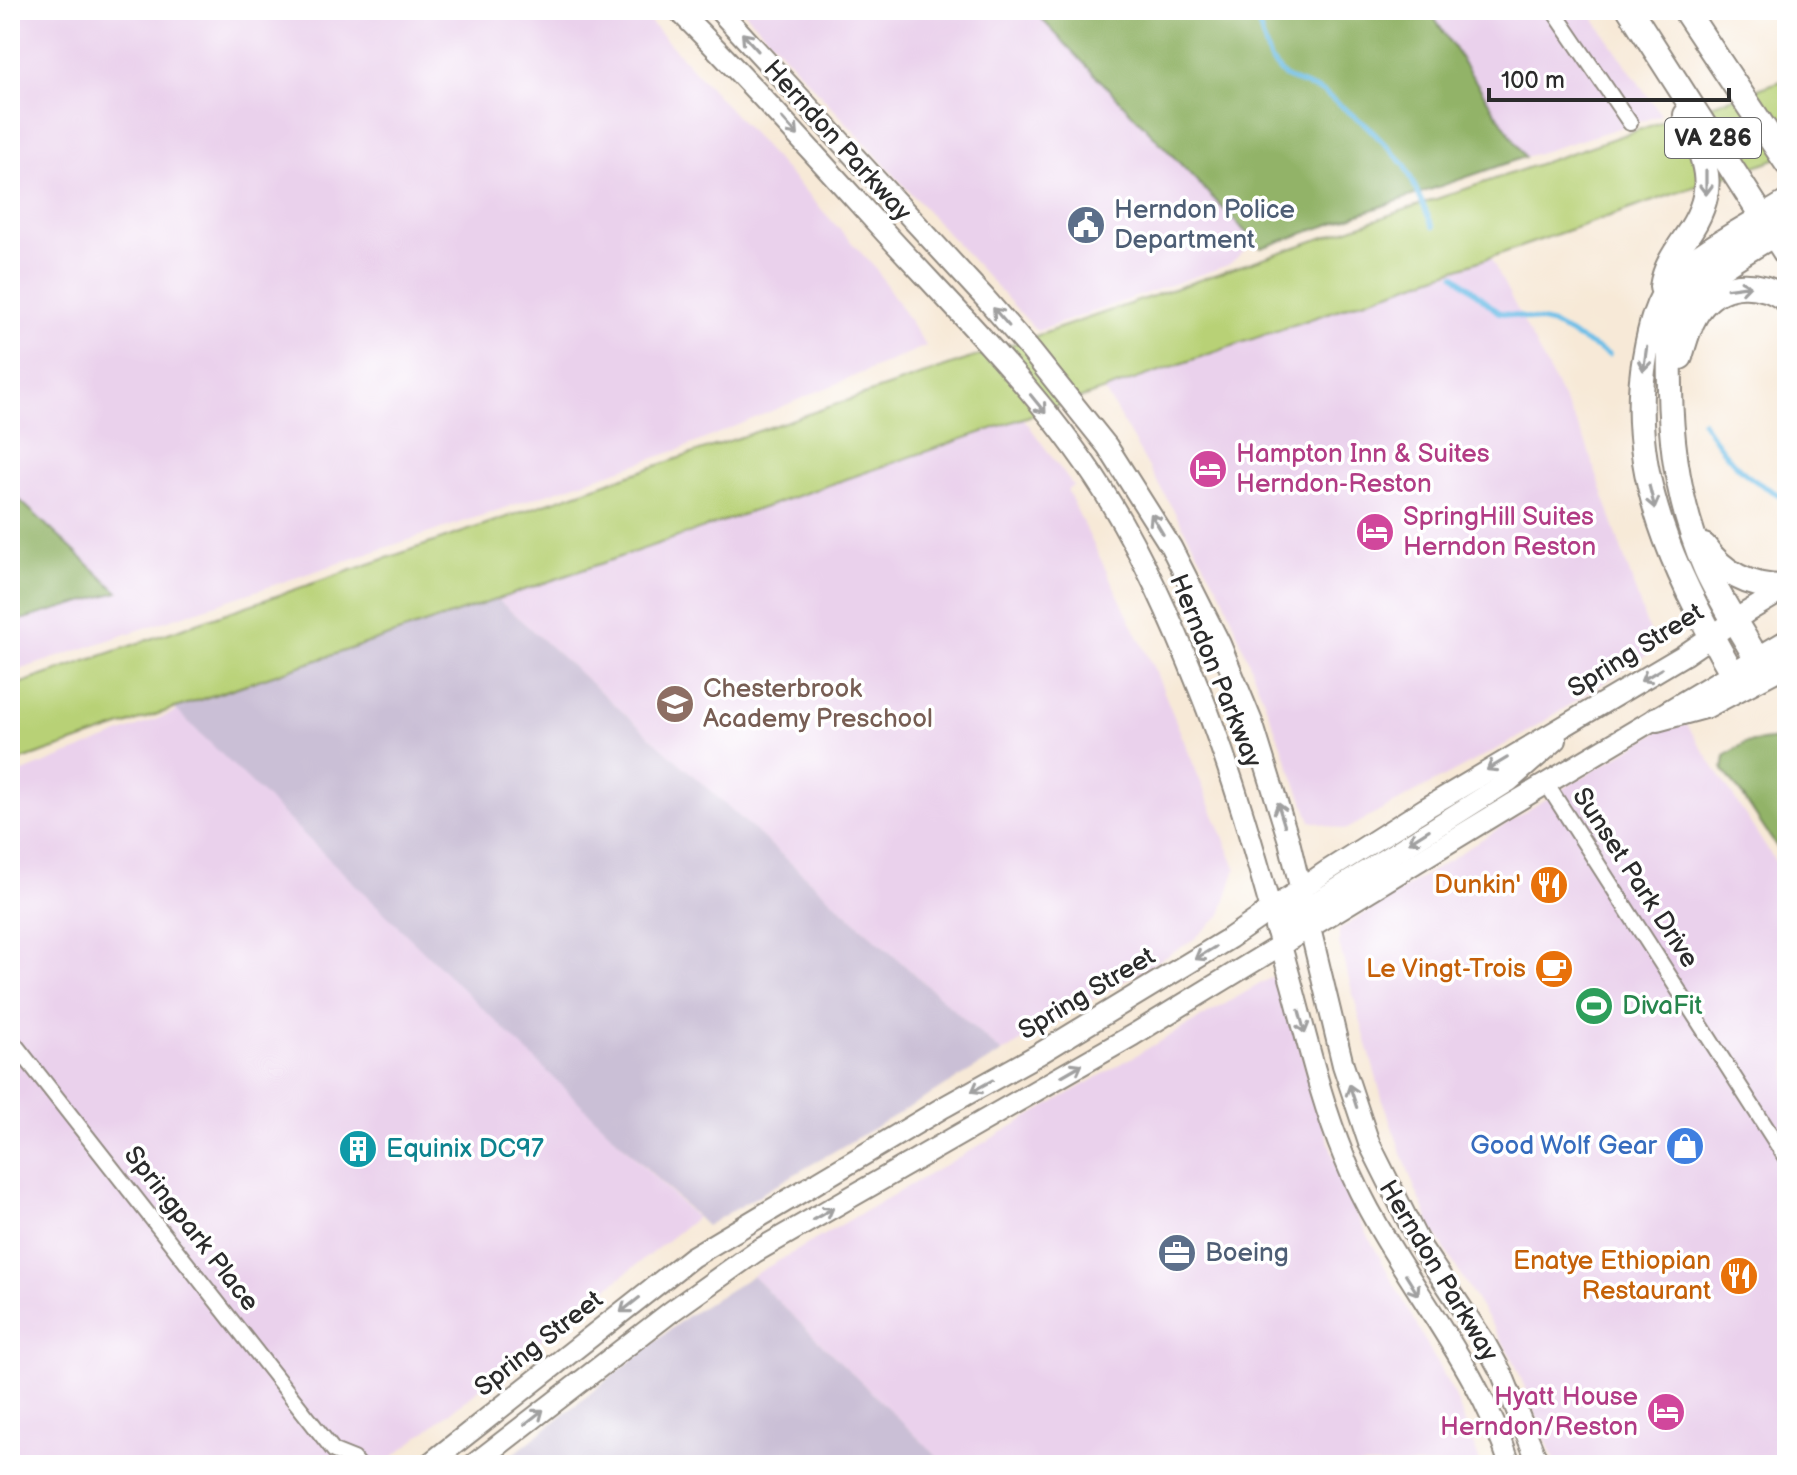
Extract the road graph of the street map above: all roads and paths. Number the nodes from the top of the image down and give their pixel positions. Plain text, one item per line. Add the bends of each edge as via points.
1 (678, 10) edge
2 (719, 10) edge
3 (1553, 10) edge
4 (1630, 10) edge
5 (1685, 10) edge
6 (1662, 58) junction
7 (1630, 123) dead end
8 (1787, 163) edge
9 (1787, 203) edge
10 (1778, 234) edge
11 (1787, 300) edge
12 (1660, 301) junction
13 (1670, 391) junction
14 (1691, 525) junction
15 (1787, 587) edge
16 (1734, 620) junction
17 (1710, 636) junction
18 (1787, 640) edge
19 (1757, 659) junction
20 (1787, 663) edge
21 (1733, 674) junction
22 (1657, 719) junction
23 (1546, 783) junction
24 (1305, 909) junction
25 (1276, 928) junction
26 (10, 1038) edge
27 (1787, 1160) edge
28 (334, 1458) edge
29 (359, 1465) edge
30 (428, 1465) edge
31 (473, 1465) edge
32 (1510, 1465) edge
33 (1539, 1465) edge

1 -> 25 main road, Herndon Parkway via 973,328 1102,489 1200,692
24 -> 2 main road, Herndon Parkway via 1289,841 1230,665 1184,571 1122,469 1069,396 992,307
3 - 7 street
4 - 6 highway, VA 286
5 - 8 highway, VA 286
6 - 10 highway, VA 286
6 -> 12 highway via 1706,166 1708,190 1701,215 1665,271
9 - 10 highway
10 - 12 highway via 1680,273
10 - 13 highway via 1715,273 1685,299 1672,330
13 -> 11 highway via 1690,327 1709,299 1729,288 1757,285
12 -> 17 highway via 1650,328 1641,393 1642,446 1665,543
13 - 14 highway via 1674,453
14 - 15 highway via 1728,573 1757,584
14 - 16 highway via 1706,568
15 - 16 main road, Spring Street
16 - 17 main road, Spring Street
16 - 19 highway
17 - 21 highway
17 -> 24 main road, Spring Street via 1479,775
18 - 19 main road, Spring Street
19 - 21 main road, Spring Street
20 - 22 highway via 1705,706
21 - 22 main road, Spring Street
22 - 23 main road, Spring Street
23 - 24 main road, Spring Street
23 - 27 street, Sunset Park Drive
24 - 25 main road, Spring Street
24 - 25 main road, Spring Street
33 -> 24 main road, Herndon Parkway via 1502,1374 1421,1247 1375,1156 1343,1065
25 -> 30 main road, Spring Street via 1230,938 692,1257
31 -> 25 main road, Spring Street via 755,1252 906,1166
25 -> 32 main road, Herndon Parkway via 1317,1080 1346,1161 1394,1255 1479,1391
26 - 28 street, Springpark Place
28 - 29 street, Springpark Place via 354,1459

